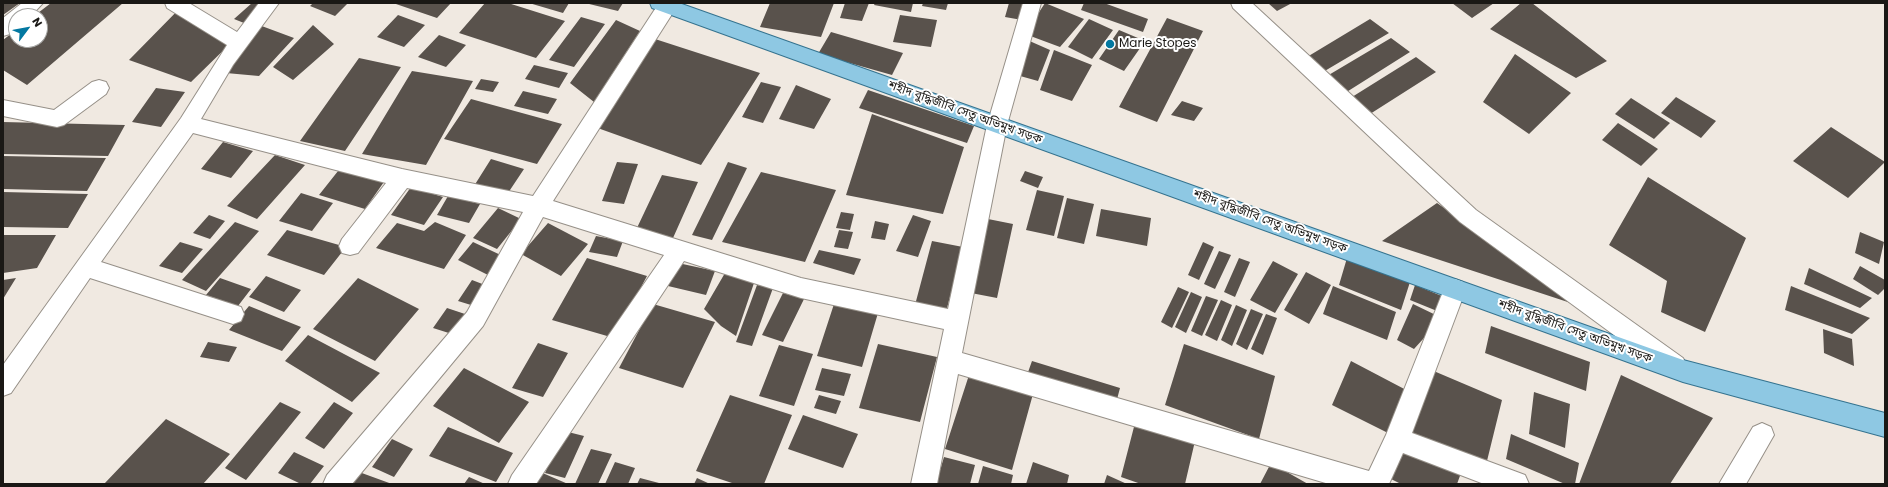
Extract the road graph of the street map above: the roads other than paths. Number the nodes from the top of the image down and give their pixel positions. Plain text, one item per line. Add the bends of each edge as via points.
1 (174, 3) edge
2 (270, 3) edge
3 (1032, 3) edge
4 (1240, 3) edge
5 (663, 4) edge
6 (239, 43) junction
7 (99, 88) dead end
8 (3, 108) edge
9 (188, 124) junction
10 (997, 125) junction
11 (402, 178) junction
12 (538, 206) junction
13 (350, 246) dead end
14 (680, 249) junction
15 (85, 267) junction
16 (1455, 288) junction
17 (234, 314) dead end
18 (957, 321) junction
19 (949, 360) junction
20 (1683, 372) junction
21 (3, 385) edge
22 (1885, 426) edge
23 (1762, 435) dead end
24 (1397, 439) junction
25 (336, 484) edge
26 (521, 484) edge
27 (924, 484) edge
28 (1371, 484) edge
29 (1376, 484) edge
30 (1516, 484) edge
31 (1732, 484) edge

1 - 6 street
2 - 6 street
3 - 10 street
4 - 20 street via 1468,216
5 - 10 main road, শহীদ বুদ্ধিজীবি সেতু অভিমুখ সড়ক
5 - 12 street
6 - 9 street
7 - 8 street via 57,119
9 - 11 street
9 - 15 street
10 - 16 main road, শহীদ বুদ্ধিজীবি সেতু অভিমুখ সড়ক
10 - 18 street
11 - 12 street
11 - 13 street
12 - 14 street
12 - 25 street via 475,319
14 - 18 street via 801,288
14 - 26 street
15 - 17 street
15 - 21 street
16 - 20 main road, শহীদ বুদ্ধিজীবি সেতু অভিমুখ সড়ক
16 - 24 street
18 - 19 street
19 - 27 street
19 - 28 street
20 - 22 main road, শহীদ বুদ্ধিজীবি সেতু অভিমুখ সড়ক
23 - 31 street
24 - 29 street
24 - 30 street

